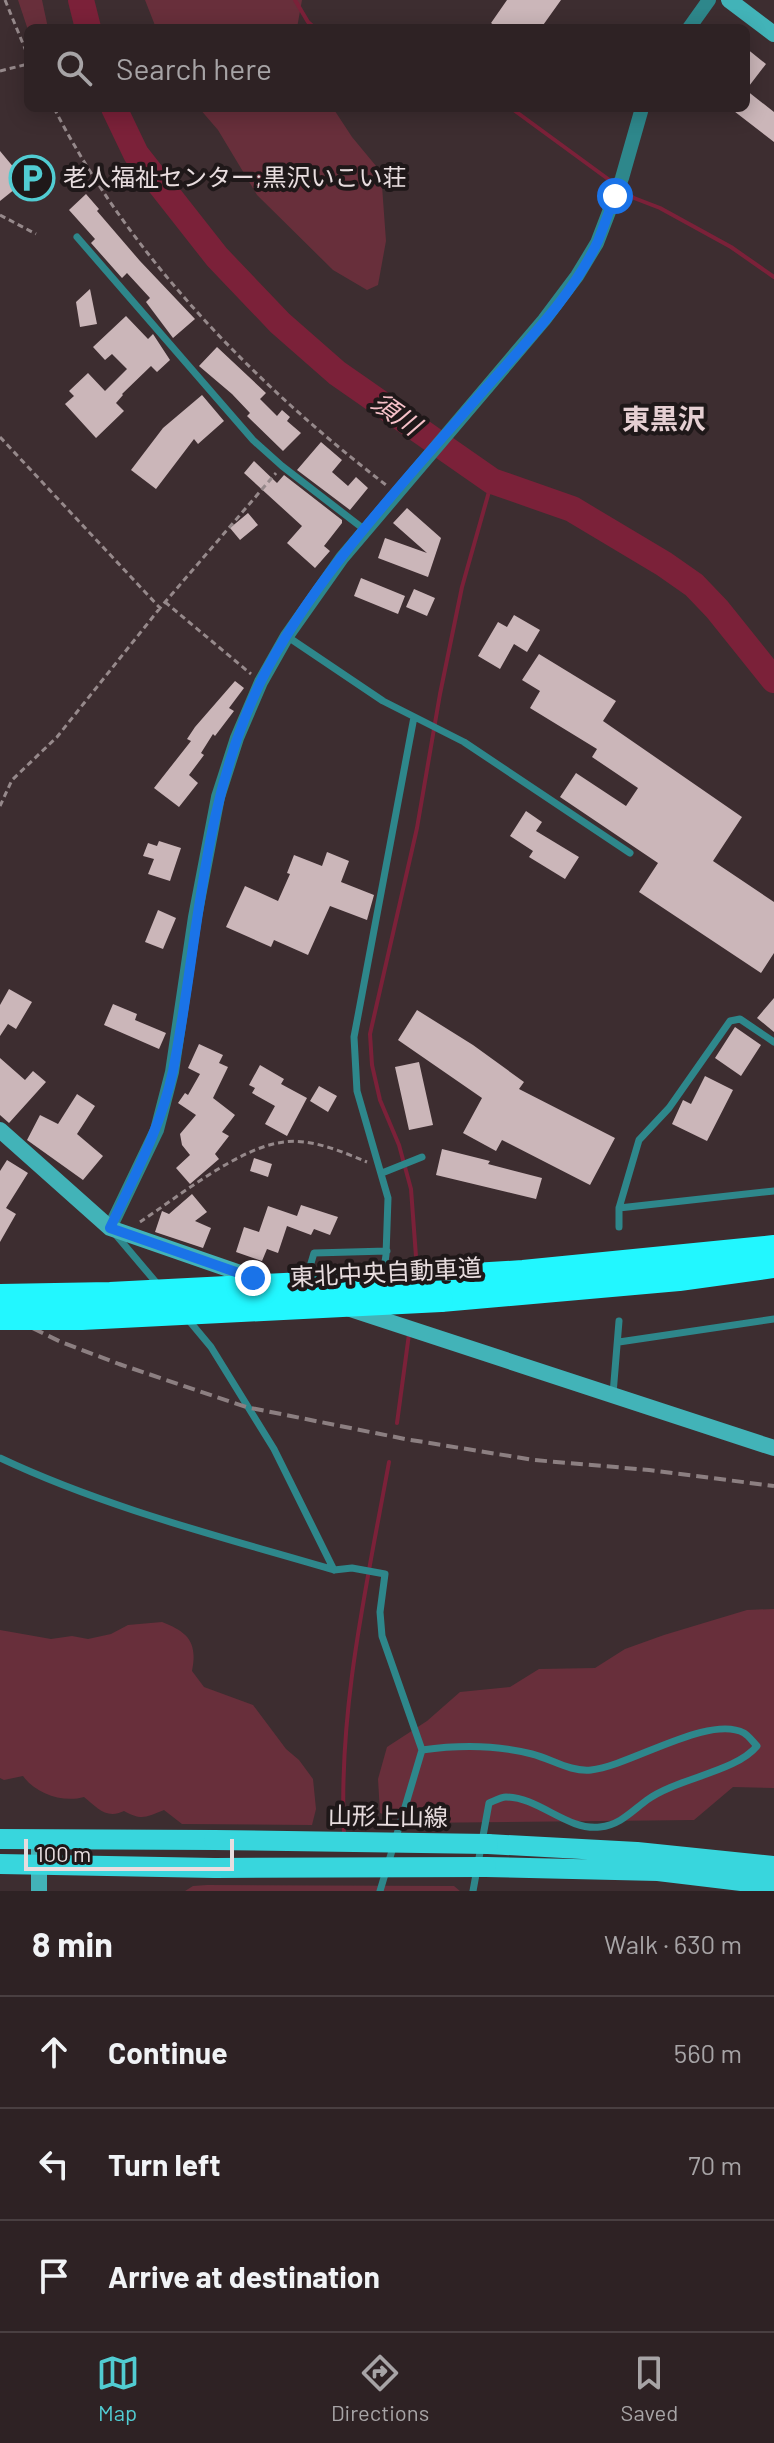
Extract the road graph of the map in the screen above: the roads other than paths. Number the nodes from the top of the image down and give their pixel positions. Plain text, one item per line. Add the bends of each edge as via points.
1 (709, 0) edge
2 (729, 0) edge
3 (692, 24) edge
4 (774, 34) edge
5 (641, 112) edge
6 (77, 237) dead end
7 (365, 530) junction
8 (287, 636) junction
9 (414, 717) junction
10 (630, 853) dead end
11 (774, 1042) edge
12 (0, 1130) edge
13 (421, 1157) dead end
14 (381, 1170) junction
15 (774, 1191) edge
16 (619, 1208) junction
17 (619, 1227) dead end
18 (117, 1231) junction
19 (774, 1247) edge
20 (387, 1251) junction
21 (774, 1266) edge
22 (441, 1288) junction
23 (301, 1294) junction
24 (0, 1296) edge
25 (0, 1318) edge
26 (380, 1319) junction
27 (774, 1319) edge
28 (619, 1321) dead end
29 (619, 1342) junction
30 (613, 1394) junction
31 (774, 1448) edge
32 (0, 1458) edge
33 (334, 1570) junction
34 (422, 1750) junction
35 (0, 1839) edge
36 (39, 1839) junction
37 (0, 1864) edge
38 (39, 1864) junction
39 (774, 1866) edge
40 (774, 1885) edge
41 (39, 1891) edge
42 (380, 1891) edge
43 (473, 1891) edge

1 - 3 street
2 - 4 street
5 - 7 street via 597,243 577,276
6 - 7 lane via 253,440
7 - 8 street
8 - 9 lane
8 - 18 street via 261,682 218,797 172,1072 157,1130
9 - 10 lane via 464,742
9 - 14 lane via 354,1037 357,1091
11 - 16 lane via 740,1019 730,1021 669,1108 639,1140
12 - 18 street
13 - 14 lane
14 - 20 lane via 388,1198
15 - 16 lane
16 - 17 lane
18 - 23 street
18 - 33 lane via 211,1347 274,1449
19 - 22 highway, 東北中央自動車道 via 523,1272
20 - 23 lane via 314,1253
20 - 26 lane
21 - 22 highway, 東北中央自動車道 via 679,1279
22 - 24 highway, 東北中央自動車道, bridge
22 - 25 highway, 東北中央自動車道, bridge via 82,1318
23 - 26 street
26 - 30 street
27 - 29 lane
28 - 29 lane
29 - 30 lane
30 - 31 street
32 - 33 lane via 179,1524
33 - 34 lane via 385,1574 382,1636
34 - 42 lane
34 - 43 lane via 490,1748 591,1770 715,1731 747,1734 757,1746 748,1758 693,1777 648,1799 631,1815 600,1827 504,1796 489,1803
35 - 36 main road, 山形上山線
36 - 38 street
36 - 39 main road, 山形上山線, bridge via 488,1844
37 - 38 main road, 山形上山線
38 - 40 main road, 山形上山線, bridge via 658,1871
38 - 41 street

